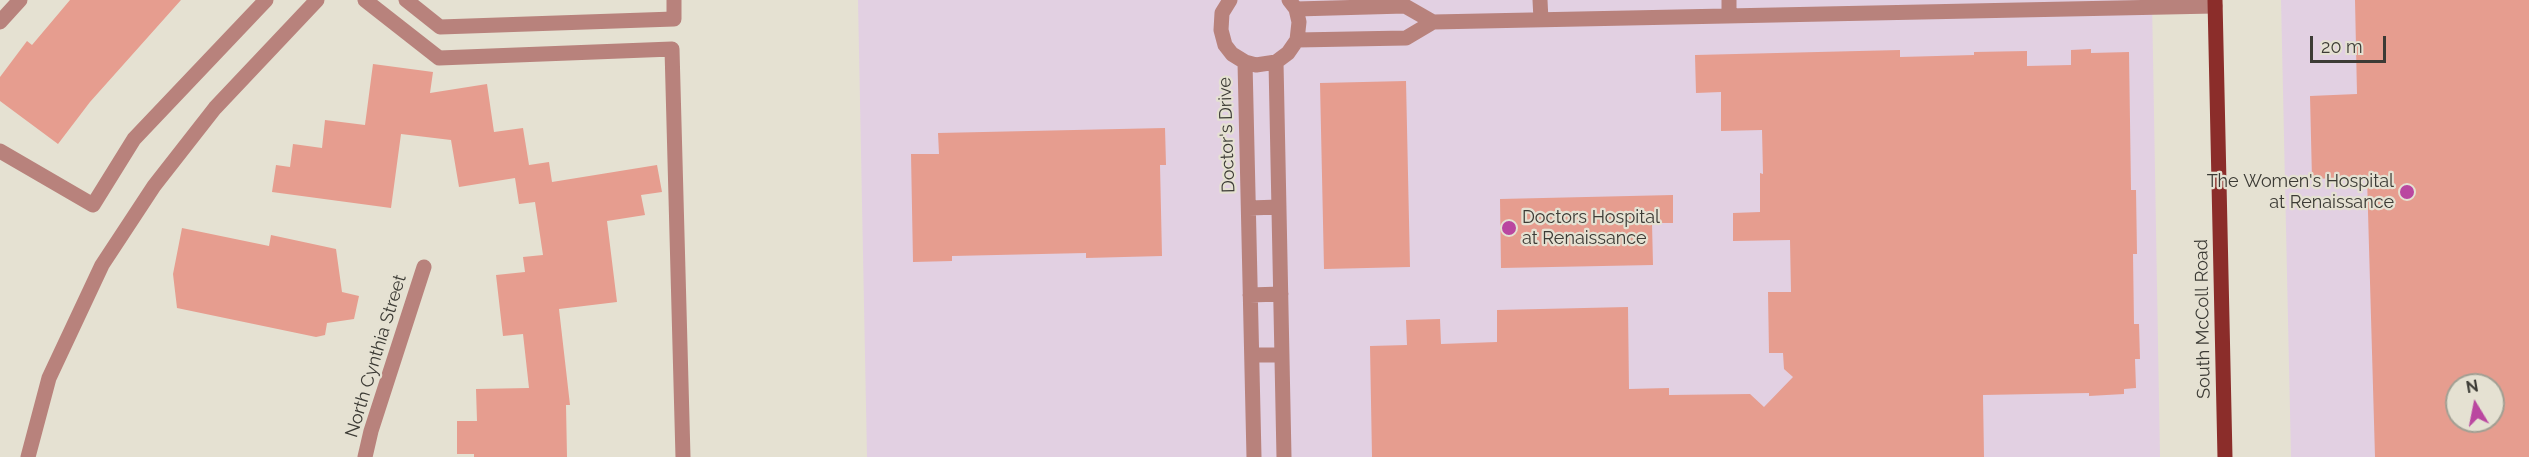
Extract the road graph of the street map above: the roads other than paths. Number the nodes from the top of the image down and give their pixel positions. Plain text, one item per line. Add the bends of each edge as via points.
1 (20, 0) edge
2 (266, 0) edge
3 (317, 0) edge
4 (365, 0) edge
5 (406, 0) edge
6 (674, 0) edge
7 (1212, 0) edge
8 (1540, 0) edge
9 (1729, 0) edge
10 (2215, 3) edge
11 (1292, 5) edge
12 (1916, 6) edge
13 (1226, 7) edge
14 (1730, 16) junction
15 (1541, 20) junction
16 (0, 22) edge
17 (1433, 22) junction
18 (1297, 40) junction
19 (1245, 62) junction
20 (1276, 62) junction
21 (0, 151) edge
22 (1279, 207) junction
23 (1249, 208) junction
24 (424, 267) dead end
25 (1281, 294) junction
26 (1250, 296) junction
27 (1252, 355) junction
28 (1282, 355) junction
29 (28, 457) edge
30 (365, 457) edge
31 (683, 457) edge
32 (1254, 457) edge
33 (1284, 457) edge
34 (2225, 457) edge

1 - 16 street
2 - 21 street via 134,139 93,205
3 - 29 street via 215,108 154,186 102,265 49,378
4 - 31 street via 439,58 672,49
5 - 6 street via 440,27 674,19
7 - 13 street, Doctor's Drive
8 - 15 street
9 - 14 street
10 - 12 street
10 - 34 main road, South McColl Road
11 - 17 street via 1405,6
11 - 18 street via 1299,22
12 - 14 street
13 - 19 street, Doctor's Drive via 1221,30 1225,45
14 - 15 street
15 - 17 street
17 - 18 street via 1406,38
18 - 20 street
19 - 20 street, Doctor's Drive
19 - 23 street, Doctor's Drive
20 - 22 street
22 - 23 street, Doctor's Drive
22 - 25 street
23 - 26 street, Doctor's Drive
24 - 30 street, North Cynthia Street
25 - 26 street
25 - 28 street
26 - 27 street, Doctor's Drive
27 - 28 street
27 - 32 street, Doctor's Drive
28 - 33 street

